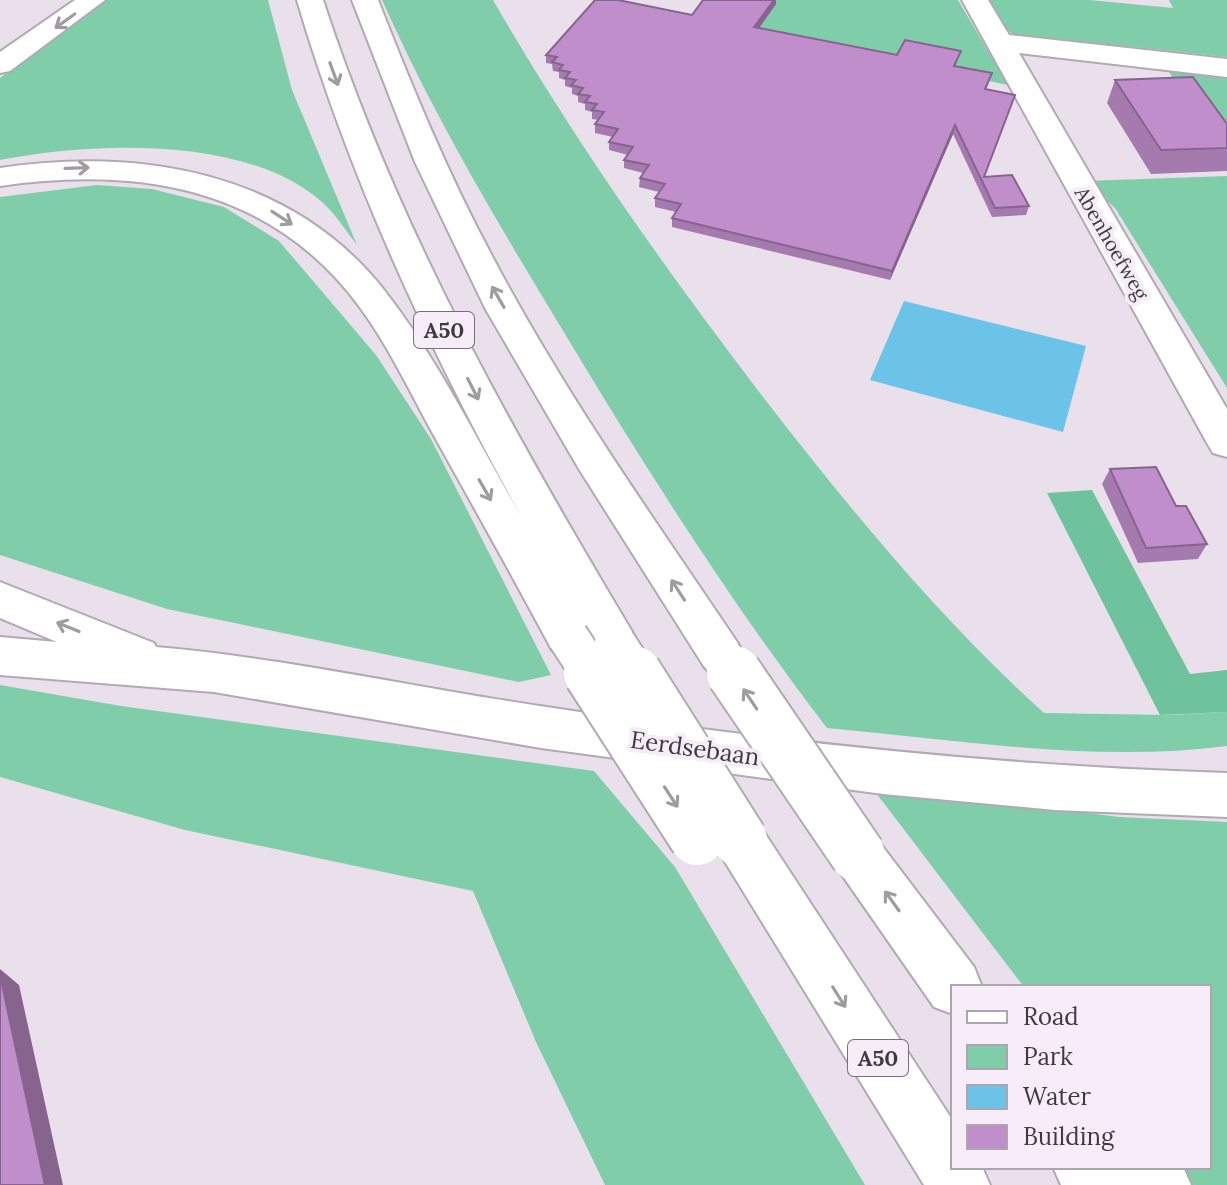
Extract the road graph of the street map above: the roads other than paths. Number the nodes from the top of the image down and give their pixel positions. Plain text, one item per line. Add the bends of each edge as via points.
1 (92, 0) edge
2 (310, 0) edge
3 (365, 0) edge
4 (975, 0) edge
5 (998, 42) junction
6 (0, 65) edge
7 (1227, 68) edge
8 (0, 177) edge
9 (1227, 443) edge
10 (0, 599) edge
11 (0, 656) edge
12 (167, 667) junction
13 (1227, 795) edge
14 (719, 839) junction
15 (940, 967) edge
16 (967, 985) edge
17 (1147, 1169) edge
18 (959, 1185) edge
19 (1160, 1185) edge

1 -> 6 main road
2 -> 14 main road, A50, bridge via 359,145 416,275 503,449
15 -> 3 main road, A50, bridge via 721,655 579,437 476,257 418,135
4 - 5 main road, Abenhoefweg
5 - 7 main road
5 - 9 main road, Abenhoefweg
8 -> 14 main road, A50, bridge via 83,168 176,175 247,197 339,261 370,296 410,358 568,637
12 -> 10 main road, Eerdsebaan
11 - 12 main road, Eerdsebaan
12 - 13 main road, Eerdsebaan via 840,768 1098,793
14 -> 18 main road, A50 via 798,931
15 - 16 main road, A50
17 - 19 main road

